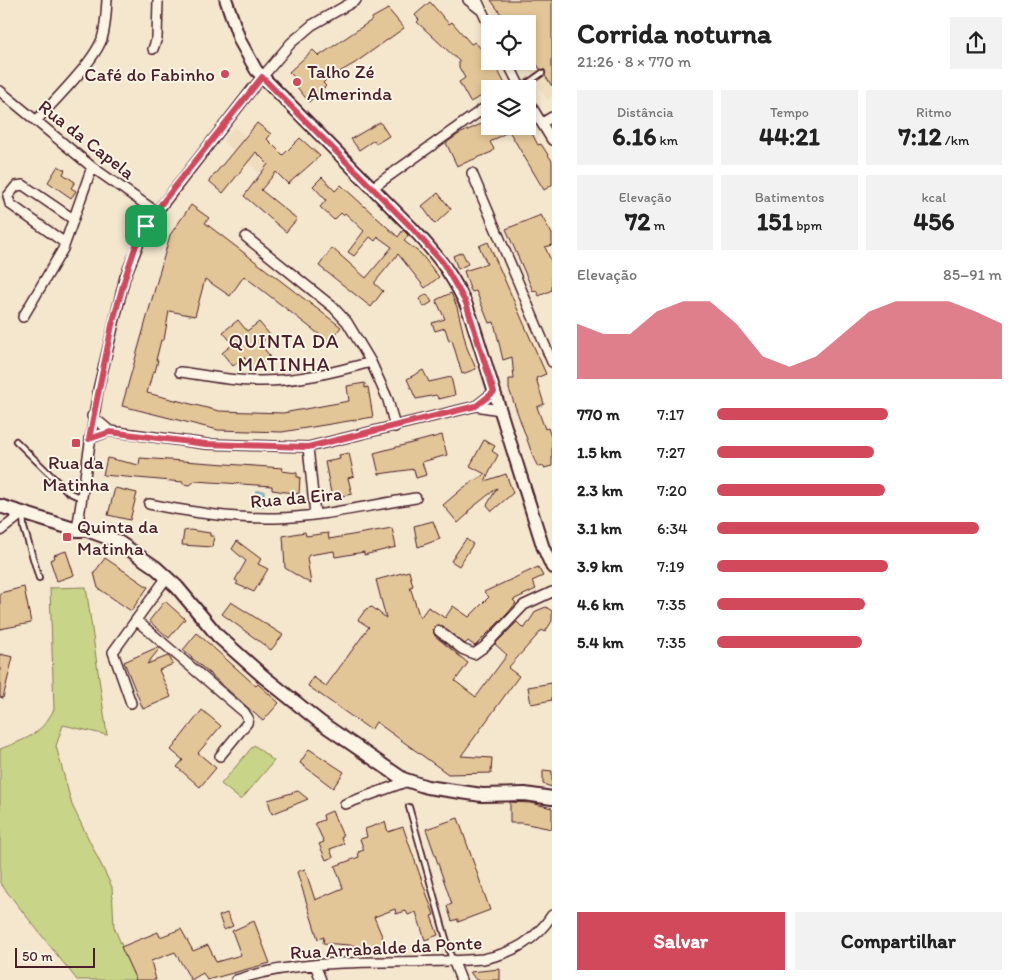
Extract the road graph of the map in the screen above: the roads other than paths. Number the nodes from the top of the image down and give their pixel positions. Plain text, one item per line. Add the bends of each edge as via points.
1 (106, 0) edge
2 (158, 0) edge
3 (226, 0) edge
4 (356, 0) edge
5 (468, 0) edge
6 (477, 0) edge
7 (481, 10) junction
8 (484, 15) edge
9 (153, 49) dead end
10 (542, 72) dead end
11 (262, 77) junction
12 (531, 80) edge
13 (0, 91) edge
14 (481, 110) edge
15 (536, 114) edge
16 (552, 118) edge
17 (36, 121) junction
18 (542, 123) junction
19 (552, 140) edge
20 (92, 167) junction
21 (472, 174) dead end
22 (372, 188) junction
23 (155, 212) junction
24 (73, 219) junction
25 (246, 237) dead end
26 (65, 243) junction
27 (22, 317) dead end
28 (552, 360) edge
29 (371, 362) junction
30 (180, 372) dead end
31 (494, 392) junction
32 (476, 406) junction
33 (500, 410) junction
34 (92, 416) junction
35 (395, 427) junction
36 (110, 432) junction
37 (89, 439) junction
38 (16, 442) dead end
39 (308, 447) junction
40 (81, 498) junction
41 (416, 498) dead end
42 (149, 504) dead end
43 (0, 506) edge
44 (22, 514) junction
45 (316, 514) junction
46 (77, 530) junction
47 (0, 531) edge
48 (547, 546) edge
49 (552, 567) edge
50 (167, 577) junction
51 (39, 578) dead end
52 (552, 592) edge
53 (136, 620) junction
54 (438, 631) dead end
55 (131, 703) dead end
56 (220, 756) dead end
57 (408, 782) junction
58 (552, 798) edge
59 (345, 804) dead end
60 (409, 808) dead end
61 (552, 915) edge
62 (452, 960) junction
63 (315, 965) junction
64 (236, 980) edge
65 (321, 980) edge
66 (461, 980) edge

1 - 17 street via 105,26 98,47
2 - 9 street via 157,38
3 - 11 street via 249,61
4 - 11 street via 312,25 291,43
5 - 7 street
6 - 7 street
7 - 8 street
10 - 12 lane
11 - 22 street
11 - 23 street
13 - 17 street, Rua da Capela
14 - 22 street
15 - 18 street
16 - 18 street
17 - 20 street, Rua da Capela
18 - 19 street
20 - 23 street, Rua da Capela
20 - 24 street
21 - 28 street
22 - 31 street via 427,243 451,275 471,317
23 - 34 street via 136,245 127,270
24 - 26 street
24 - 26 street via 23,185 16,186 8,196 10,204
25 - 29 street via 334,307 359,339
26 - 27 street
29 - 30 street via 314,376 281,380 259,381
29 - 35 street via 388,400
31 - 32 street
31 - 33 street
32 - 33 street
32 - 35 street
33 - 48 street
34 - 36 street
34 - 37 street
35 - 39 street
36 - 37 street
36 - 39 street via 206,444
37 - 40 street
38 - 40 lane via 68,492
39 - 45 street
40 - 46 street
41 - 45 street, Rua da Eira
42 - 45 street, Rua da Eira via 239,518
43 - 44 main road
44 - 46 main road
44 - 47 street
44 - 51 lane
46 - 50 main road via 85,536 122,547
48 - 49 street
50 - 53 street
50 - 57 main road via 218,636 264,677 320,722
52 - 54 street via 524,605 474,654
53 - 55 street via 112,652
53 - 56 street via 248,718
57 - 58 main road via 482,795 526,794
57 - 59 street
60 - 62 lane
61 - 62 street, Rua Arrabalde da Ponte via 536,936 517,949 483,960
62 - 63 street, Rua Arrabalde da Ponte
62 - 66 street
63 - 64 street, Rua Arrabalde da Ponte via 280,968
63 - 65 street

